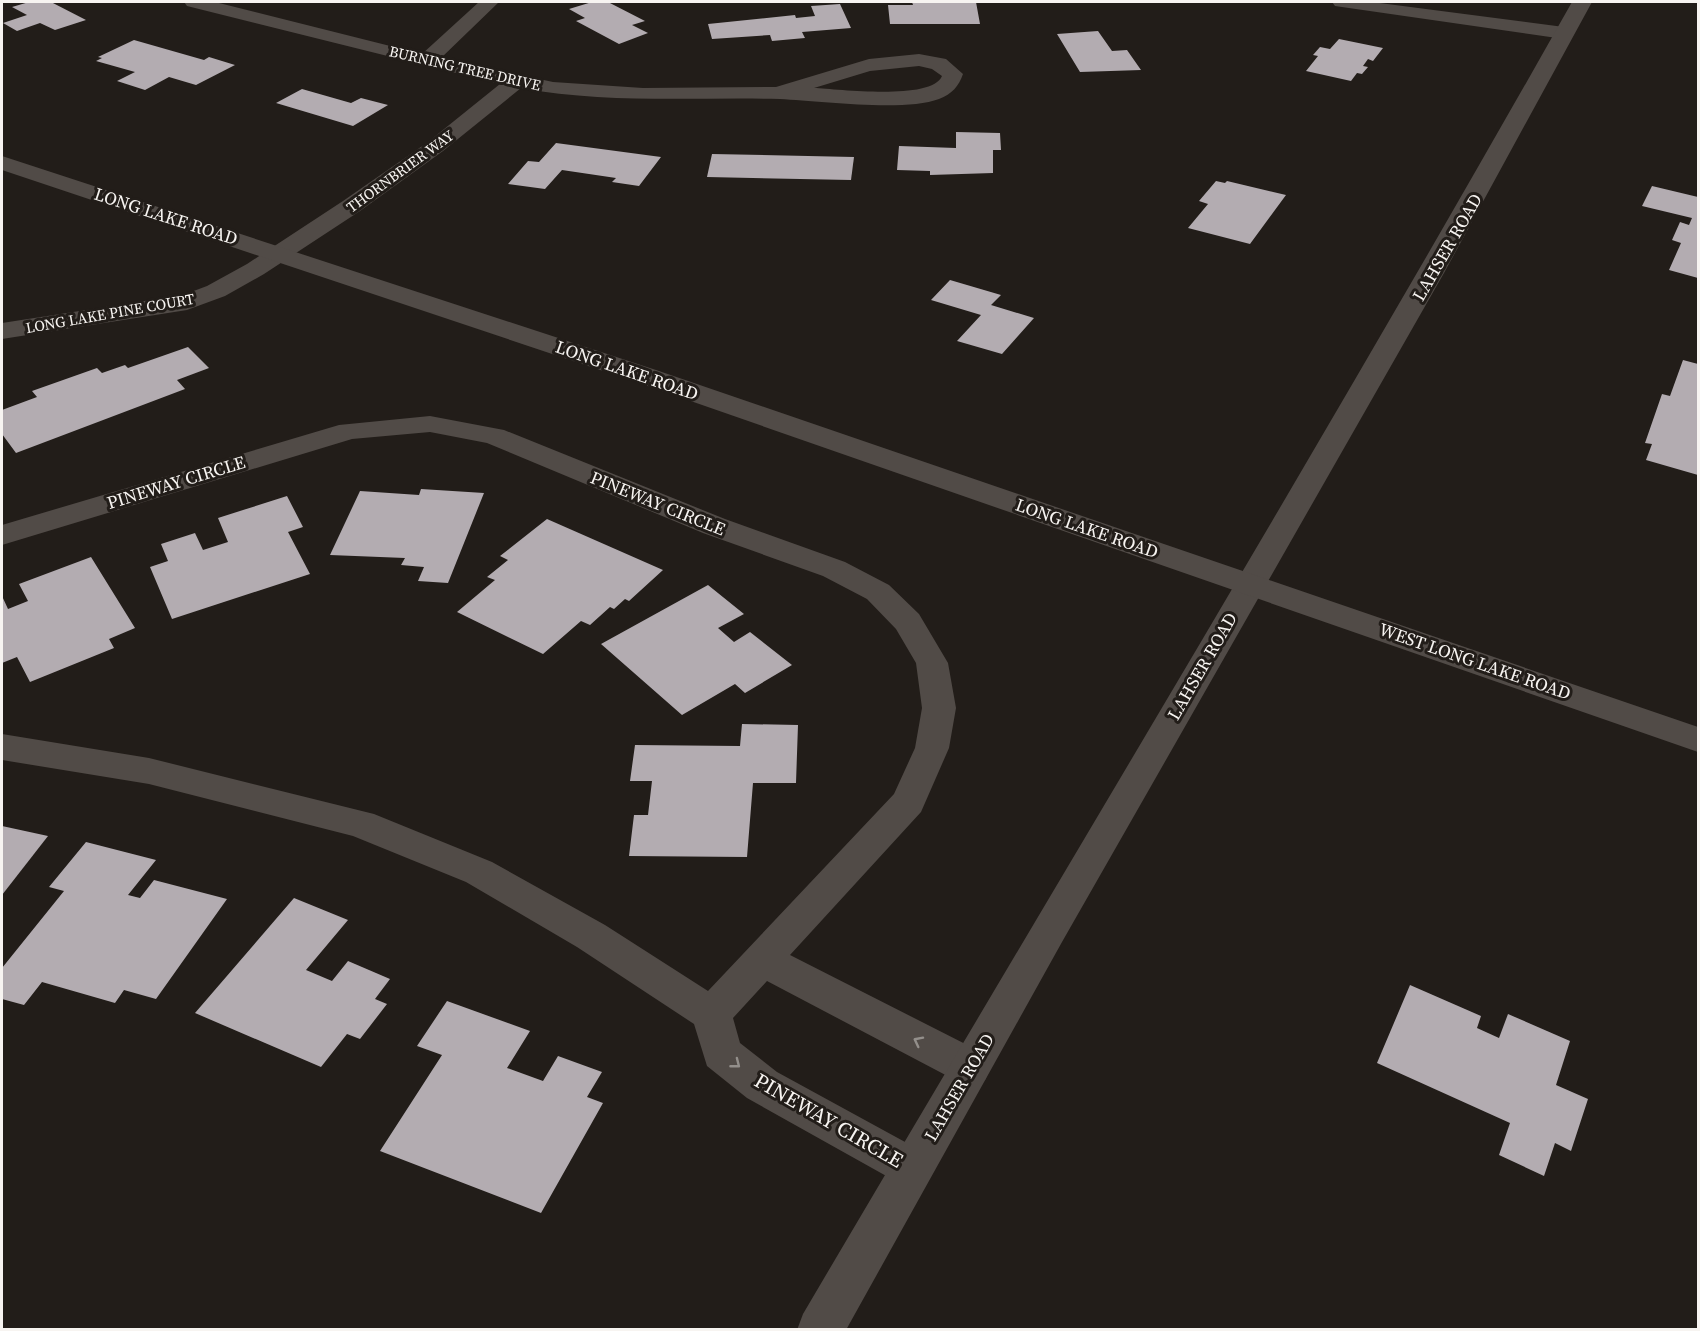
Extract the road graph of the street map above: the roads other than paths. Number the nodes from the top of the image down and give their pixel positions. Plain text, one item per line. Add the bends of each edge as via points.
1 (194, 2) edge
2 (489, 2) edge
3 (1342, 2) edge
4 (1582, 2) edge
5 (1564, 33) junction
6 (426, 61) junction
7 (516, 82) junction
8 (778, 93) junction
9 (2, 163) edge
10 (279, 254) junction
11 (2, 331) edge
12 (2, 535) edge
13 (1251, 583) junction
14 (1698, 740) edge
15 (2, 747) edge
16 (763, 960) junction
17 (712, 1014) junction
18 (970, 1067) junction
19 (912, 1168) junction
20 (820, 1329) edge

1 - 6 street, BURNING TREE DRIVE
2 - 6 street
3 - 5 street via 1507,22
4 - 5 street, LAHSER ROAD
5 - 13 street, LAHSER ROAD via 1432,273
6 - 7 street, BURNING TREE DRIVE
7 - 8 street, BURNING TREE DRIVE via 643,94
7 - 10 street, THORNBRIER WAY via 417,160
8 - 8 street, BURNING TREE DRIVE via 916,97 943,89 953,74 932,61 903,59
9 - 10 street, LONG LAKE ROAD
10 - 11 street, LONG LAKE PINE COURT via 215,294 187,302
10 - 13 street, LONG LAKE ROAD
12 - 16 street, PINEWAY CIRCLE via 349,431 430,424 494,436 714,526 834,568 878,592 908,622 932,663 939,708 932,748 908,802
13 - 14 street, WEST LONG LAKE ROAD
13 - 18 street, LAHSER ROAD
15 - 17 street via 149,771 361,824 479,872 591,936
16 - 17 street, PINEWAY CIRCLE
18 -> 16 street
17 -> 19 street, PINEWAY CIRCLE via 722,1053 762,1084
18 - 19 street, LAHSER ROAD
19 - 20 street, LAHSER ROAD

